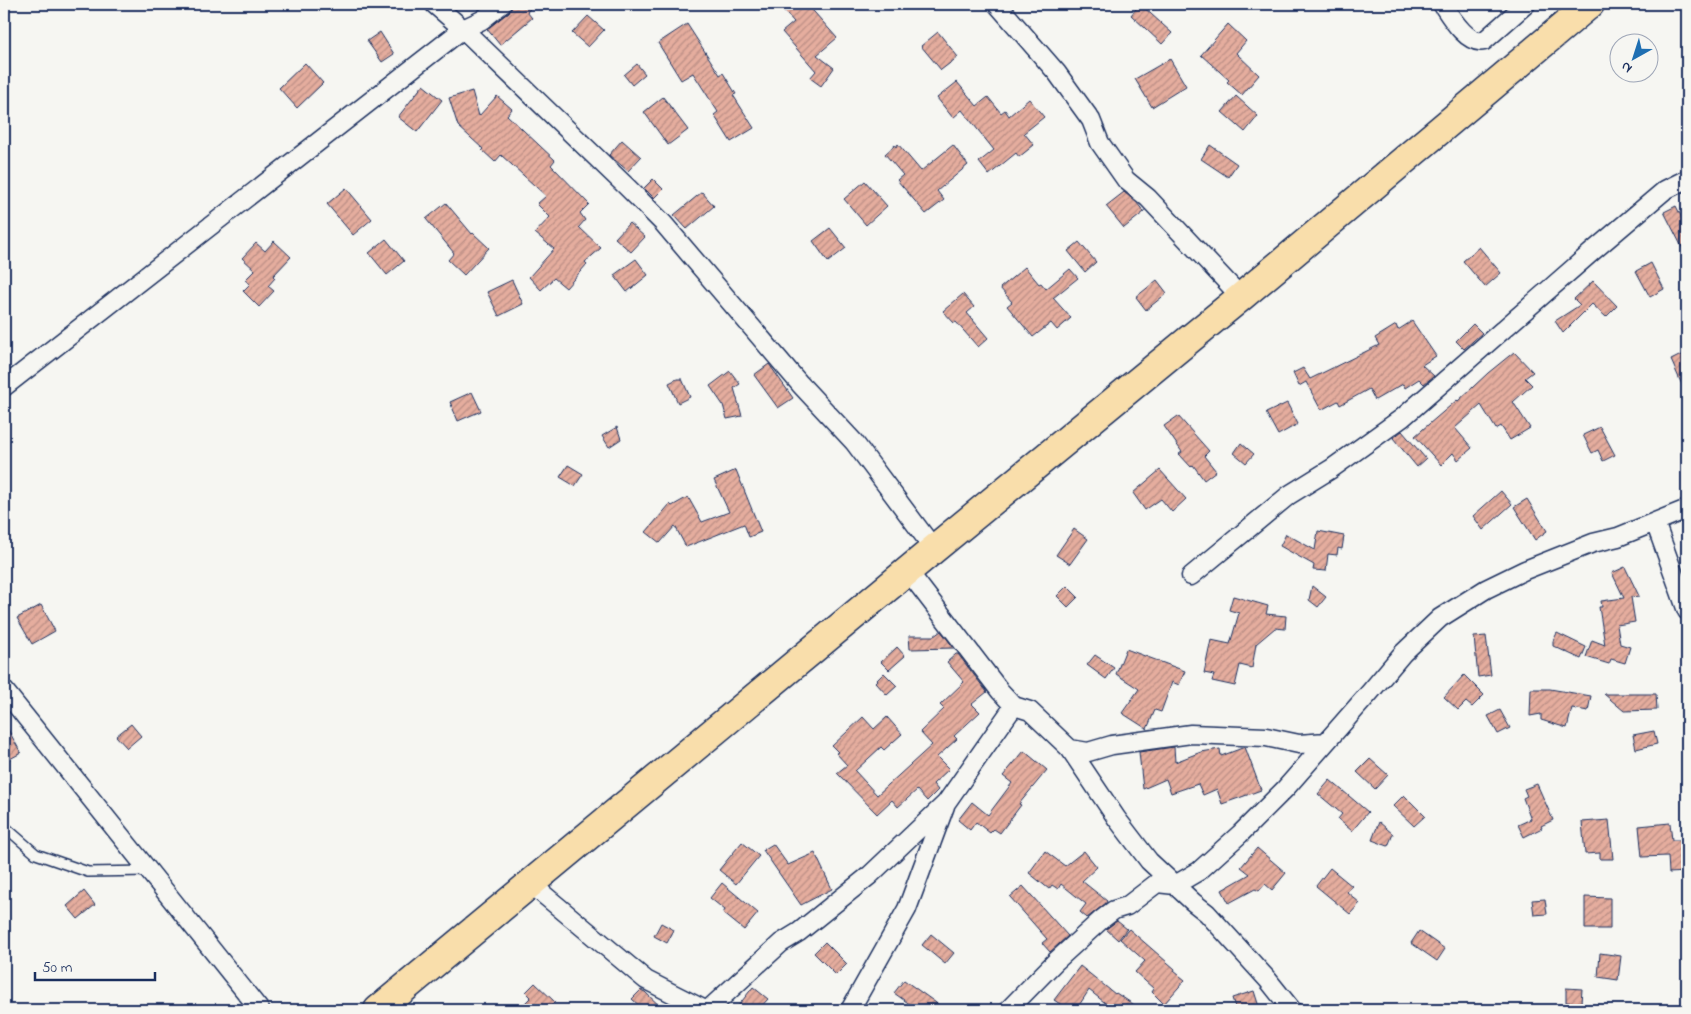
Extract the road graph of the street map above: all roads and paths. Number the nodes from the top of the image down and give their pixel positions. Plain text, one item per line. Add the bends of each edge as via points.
1 (434, 4) edge
2 (502, 4) edge
3 (997, 4) edge
4 (1442, 4) edge
5 (1526, 4) edge
6 (1590, 4) edge
7 (463, 29) junction
8 (1687, 179) edge
9 (1241, 297) junction
10 (4, 387) edge
11 (1687, 509) edge
12 (1655, 522) junction
13 (934, 549) junction
14 (908, 570) junction
15 (1191, 576) dead end
16 (1687, 611) edge
17 (4, 690) edge
18 (1014, 706) junction
19 (1326, 742) junction
20 (1070, 749) junction
21 (946, 803) junction
22 (4, 826) edge
23 (149, 871) junction
24 (531, 884) junction
25 (1175, 885) junction
26 (260, 1010) edge
27 (378, 1010) edge
28 (706, 1010) edge
29 (850, 1010) edge
30 (1008, 1010) edge
31 (1292, 1010) edge

1 - 7 street
2 - 7 street via 482,20
3 - 9 street via 1057,73 1091,120 1100,143 1126,180 1148,198
4 - 5 street via 1470,39 1481,42
6 - 9 highway
7 - 10 street
7 - 13 street via 663,223 810,397 854,442
8 - 15 street via 1665,190 1402,418 1289,495
9 - 13 highway
11 - 12 street
12 - 16 street
12 - 19 street via 1525,570 1486,589 1440,618 1402,653
13 - 14 highway
14 - 18 street via 980,667
14 - 24 highway
17 - 23 street
18 - 20 street via 1030,711
18 - 21 street
19 - 20 street via 1299,744 1266,737 1191,734 1112,745 1088,752
19 - 25 street via 1240,834 1199,871
20 - 25 street via 1149,861
21 - 28 street via 870,875 782,943
21 - 29 street via 907,908
22 - 23 lane via 36,854 88,872
23 - 26 street
24 - 27 highway
24 - 28 street via 646,980
25 - 30 street via 1158,883 1127,906 1114,910 1056,961
25 - 31 street via 1207,913

